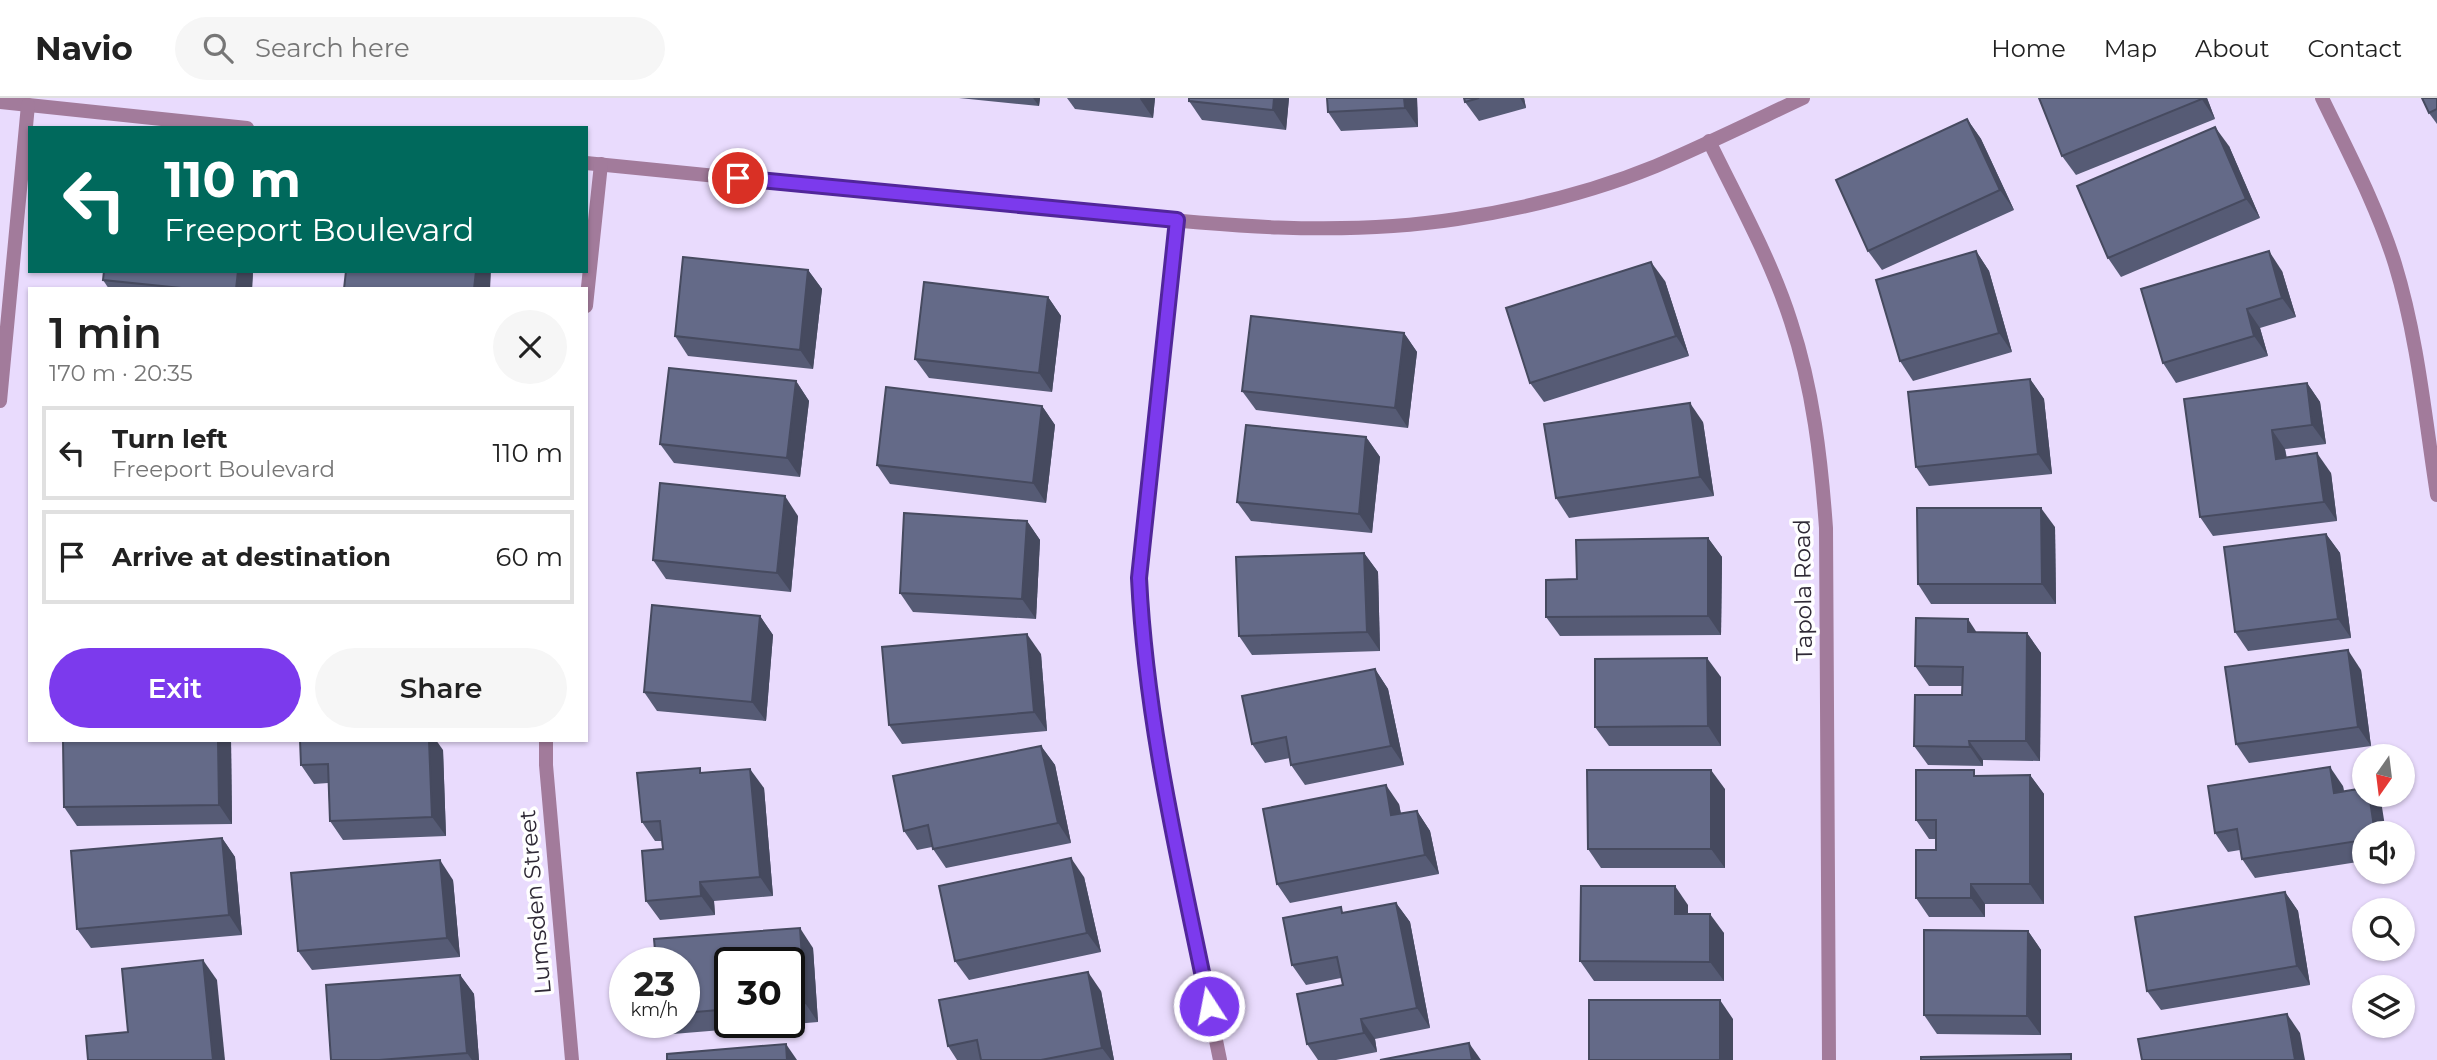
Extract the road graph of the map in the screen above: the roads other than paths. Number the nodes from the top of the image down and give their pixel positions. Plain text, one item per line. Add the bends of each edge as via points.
1 (1803, 98) edge
2 (2322, 98) edge
3 (0, 102) edge
4 (28, 105) junction
5 (228, 126) edge
6 (1709, 141) junction
7 (593, 164) edge
8 (1177, 220) junction
9 (588, 265) edge
10 (0, 401) edge
11 (2437, 495) edge
12 (546, 742) edge
13 (572, 1060) edge
14 (1220, 1060) edge
15 (1829, 1060) edge

1 - 6 street
2 - 11 street via 2381,224 2395,265 2416,355
3 - 4 street
4 - 5 street
4 - 10 street
6 - 8 street via 1611,181 1460,219 1357,229
6 - 15 street, Tapola Road via 1773,274 1791,323 1822,466
7 - 8 street
7 - 9 street
8 - 14 street via 1139,578 1159,762
12 - 13 street, Lumsden Street

